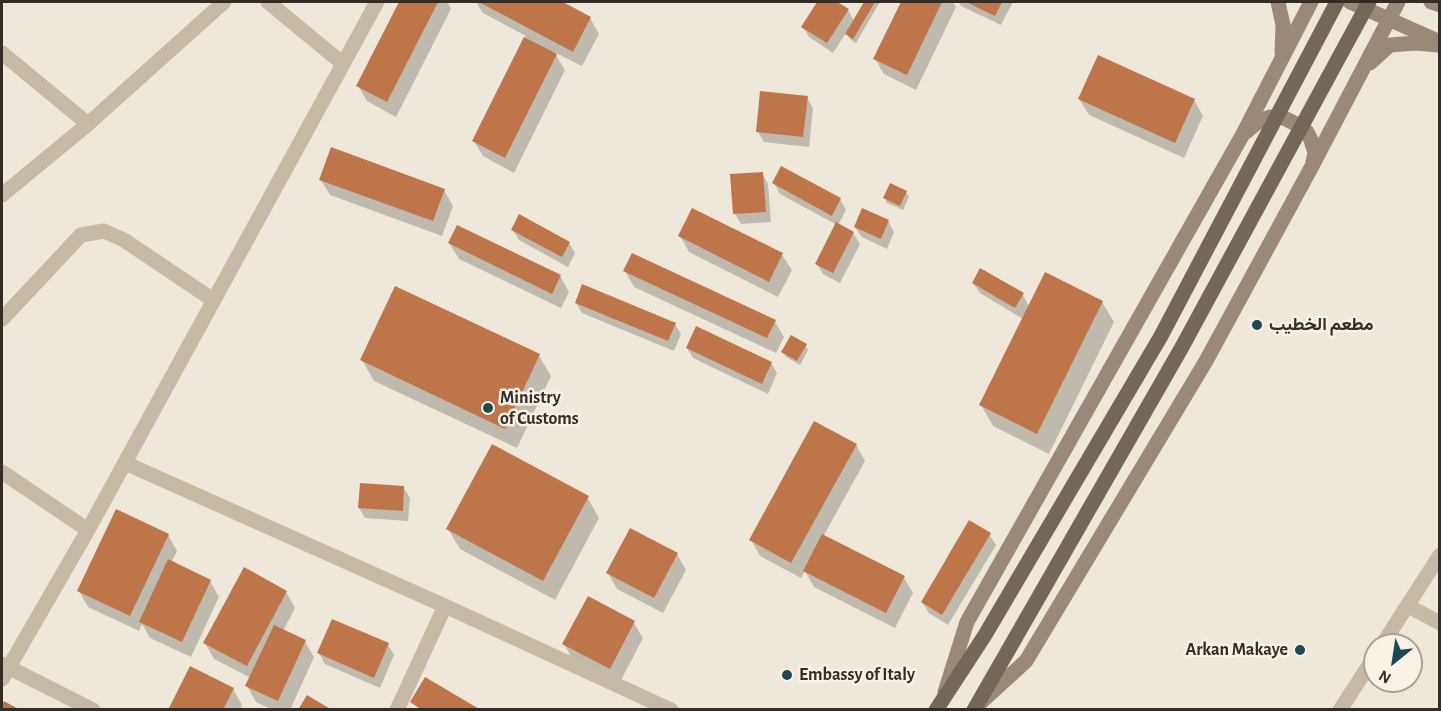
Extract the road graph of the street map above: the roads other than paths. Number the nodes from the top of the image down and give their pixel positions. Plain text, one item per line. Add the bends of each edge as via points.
1 (224, 2) edge
2 (268, 2) edge
3 (377, 2) edge
4 (1278, 2) edge
5 (1311, 2) edge
6 (1337, 2) edge
7 (1350, 2) edge
8 (1369, 2) edge
9 (1398, 2) edge
10 (1431, 2) edge
11 (1440, 5) edge
12 (1388, 20) junction
13 (1440, 44) edge
14 (2, 53) edge
15 (1282, 59) junction
16 (342, 63) junction
17 (1363, 68) junction
18 (88, 124) junction
19 (1243, 134) junction
20 (1311, 168) junction
21 (2, 195) edge
22 (213, 300) junction
23 (2, 319) edge
24 (125, 463) junction
25 (2, 472) edge
26 (88, 530) junction
27 (1440, 555) edge
28 (445, 606) junction
29 (1408, 606) junction
30 (1440, 623) edge
31 (1390, 633) edge
32 (4, 670) edge
33 (1363, 675) edge
34 (940, 703) edge
35 (974, 709) edge
36 (93, 710) edge
37 (397, 710) edge
38 (671, 710) edge
39 (1340, 710) edge

1 - 18 street
2 - 16 street
3 - 16 street
4 - 15 main road
5 - 15 main road
6 - 34 main road via 1161,336 985,635
7 - 12 main road
8 - 35 main road via 1182,347
9 - 12 main road
10 - 11 main road
12 - 13 main road
12 - 17 main road
13 - 17 main road via 1390,45
14 - 18 street
15 - 19 main road
16 - 22 street
17 - 20 main road
18 - 21 street
19 - 20 main road via 1270,117 1298,125 1307,132 1315,153
19 - 34 main road via 967,622
20 - 35 main road via 1206,361 1026,661
22 - 23 street via 124,240 104,231 81,235
22 - 24 street
24 - 26 street
24 - 28 street
25 - 26 street
26 - 32 street
27 - 29 street
28 - 37 street
28 - 38 street
29 - 30 street
29 - 31 street
32 - 36 street
33 - 39 street

